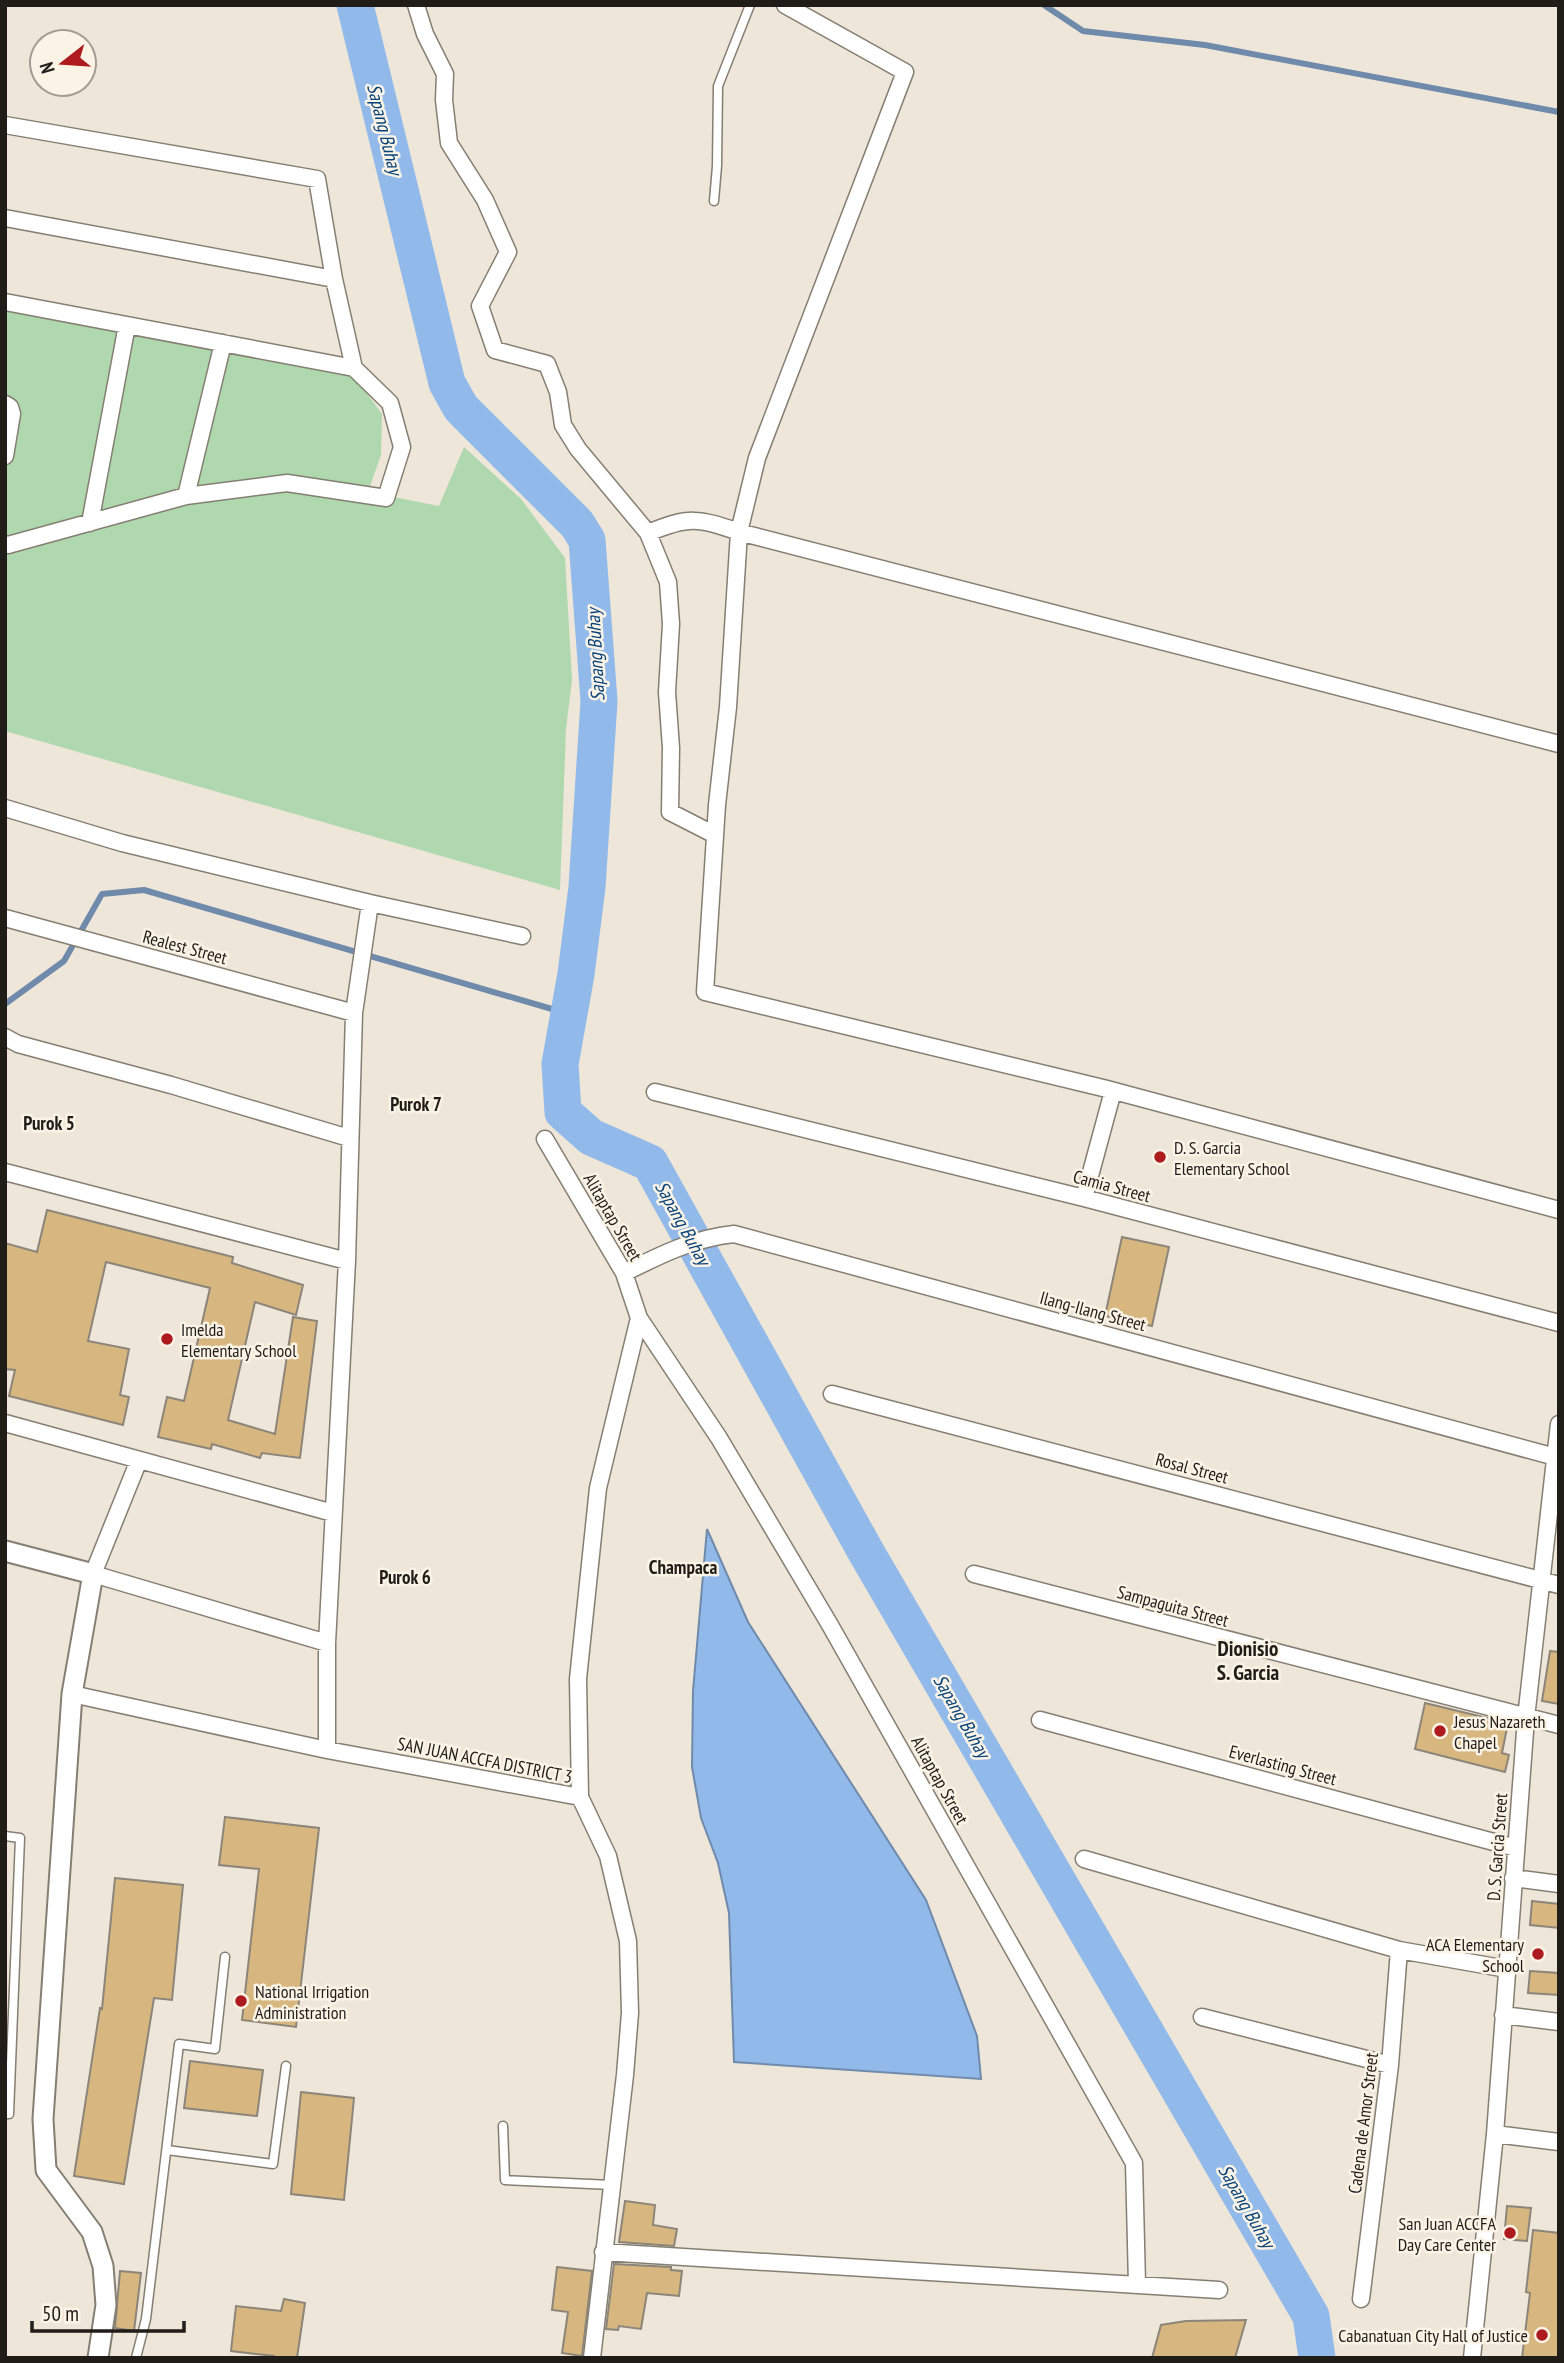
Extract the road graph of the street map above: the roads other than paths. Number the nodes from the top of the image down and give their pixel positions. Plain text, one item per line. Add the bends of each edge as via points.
1 (416, 5) edge
2 (750, 5) edge
3 (785, 5) edge
4 (5, 125) edge
5 (714, 201) dead end
6 (5, 218) edge
7 (334, 279) junction
8 (5, 302) edge
9 (127, 325) junction
10 (223, 344) junction
11 (354, 368) junction
12 (5, 404) edge
13 (5, 456) edge
14 (186, 496) junction
15 (90, 523) junction
16 (739, 532) junction
17 (648, 533) junction
18 (5, 544) edge
19 (1559, 744) edge
20 (5, 808) edge
21 (715, 835) junction
22 (370, 903) junction
23 (5, 918) edge
24 (522, 936) dead end
25 (354, 1013) junction
26 (5, 1037) edge
27 (1113, 1091) junction
28 (655, 1092) dead end
29 (349, 1138) junction
30 (545, 1139) dead end
31 (5, 1172) edge
32 (1084, 1198) junction
33 (1559, 1210) edge
34 (347, 1261) junction
35 (624, 1273) junction
36 (639, 1318) junction
37 (1559, 1323) edge
38 (832, 1394) dead end
39 (5, 1423) edge
40 (1559, 1424) edge
41 (1557, 1457) edge
42 (139, 1460) junction
43 (333, 1513) junction
44 (5, 1551) edge
45 (93, 1574) junction
46 (974, 1574) dead end
47 (1542, 1581) junction
48 (1559, 1585) edge
49 (327, 1643) junction
50 (72, 1694) junction
51 (1526, 1718) junction
52 (1040, 1720) dead end
53 (1559, 1725) edge
54 (327, 1750) junction
55 (580, 1797) junction
56 (5, 1836) edge
57 (1516, 1848) junction
58 (1084, 1859) dead end
59 (1513, 1878) junction
60 (1559, 1884) edge
61 (1399, 1950) junction
62 (225, 1957) dead end
63 (1507, 1969) junction
64 (1503, 2015) junction
65 (1202, 2017) dead end
66 (1559, 2022) edge
67 (1390, 2065) junction
68 (286, 2066) dead end
69 (5, 2113) edge
70 (503, 2126) dead end
71 (1495, 2134) junction
72 (1559, 2142) edge
73 (167, 2150) junction
74 (612, 2185) junction
75 (603, 2252) junction
76 (1137, 2284) junction
77 (1219, 2290) dead end
78 (1361, 2299) dead end
79 (98, 2358) edge
80 (136, 2358) edge
81 (593, 2358) edge
82 (1472, 2358) edge

1 - 17 street via 445,74 449,143 485,200 508,252 480,306 495,350 547,364 558,392 563,425
2 - 5 lane via 718,86
3 - 16 street via 905,72 757,458
4 - 7 street via 317,179
6 - 7 street
7 - 11 street
8 - 9 street
9 - 10 street
9 - 15 street
10 - 11 street
10 - 14 street
11 - 14 street via 390,403 402,447 386,498 287,483
12 - 13 street via 12,414
14 - 15 street
15 - 18 street
16 - 17 street via 704,520 675,522
16 - 19 street
16 - 21 street
17 - 21 street via 668,582 670,812
20 - 22 street via 122,843
21 - 27 street via 705,992
22 - 24 street
22 - 25 street
23 - 25 street, Realest Street
25 - 29 street
26 - 29 street
27 - 32 street
27 - 33 street
28 - 32 street, Camia Street
29 - 34 street
30 - 35 street, Alitaptap Street
31 - 34 street
32 - 37 street, Camia Street
34 - 43 street
35 - 36 street, Alitaptap Street
35 - 41 street, Ilang-Ilang Street via 666,1251 734,1234
36 - 55 street via 598,1488 578,1679
36 - 76 street, Alitaptap Street via 719,1438 823,1613 1134,2163
38 - 47 street, Rosal Street
39 - 42 street
40 - 41 street, D. S. Garcia Street
41 - 47 street, D. S. Garcia Street
42 - 43 street
42 - 45 street
43 - 49 street
44 - 45 street
45 - 49 street
45 - 50 street
46 - 51 street, Sampaguita Street
47 - 48 street, Rosal Street
47 - 51 street, D. S. Garcia Street
49 - 54 street
50 - 54 street, SAN JUAN ACCFA DISTRICT 3
50 - 79 street via 43,2119 46,2170 92,2232 103,2266 106,2305
51 - 53 street, Sampaguita Street
51 - 57 street, D. S. Garcia Street
52 - 57 street, Everlasting Street
54 - 55 street, SAN JUAN ACCFA DISTRICT 3
55 - 74 street, SAN JUAN ACCFA DISTRICT 3 via 608,1856 628,1941 630,2013
56 - 69 lane via 20,1838 9,2114
57 - 59 street, D. S. Garcia Street
58 - 61 street
59 - 60 street
59 - 63 street, D. S. Garcia Street
61 - 63 street
61 - 67 street, Cadena de Amor Street
62 - 73 lane via 215,2049 179,2044
63 - 64 street, D. S. Garcia Street
64 - 66 street
64 - 71 street, D. S. Garcia Street
65 - 67 street
67 - 78 street, Cadena de Amor Street
68 - 73 lane via 274,2164
70 - 74 lane via 505,2180
71 - 72 street
71 - 82 street, D. S. Garcia Street
73 - 80 lane via 146,2319
74 - 75 street, SAN JUAN ACCFA DISTRICT 3
75 - 76 street
75 - 81 street, SAN JUAN ACCFA DISTRICT 3
76 - 77 street

